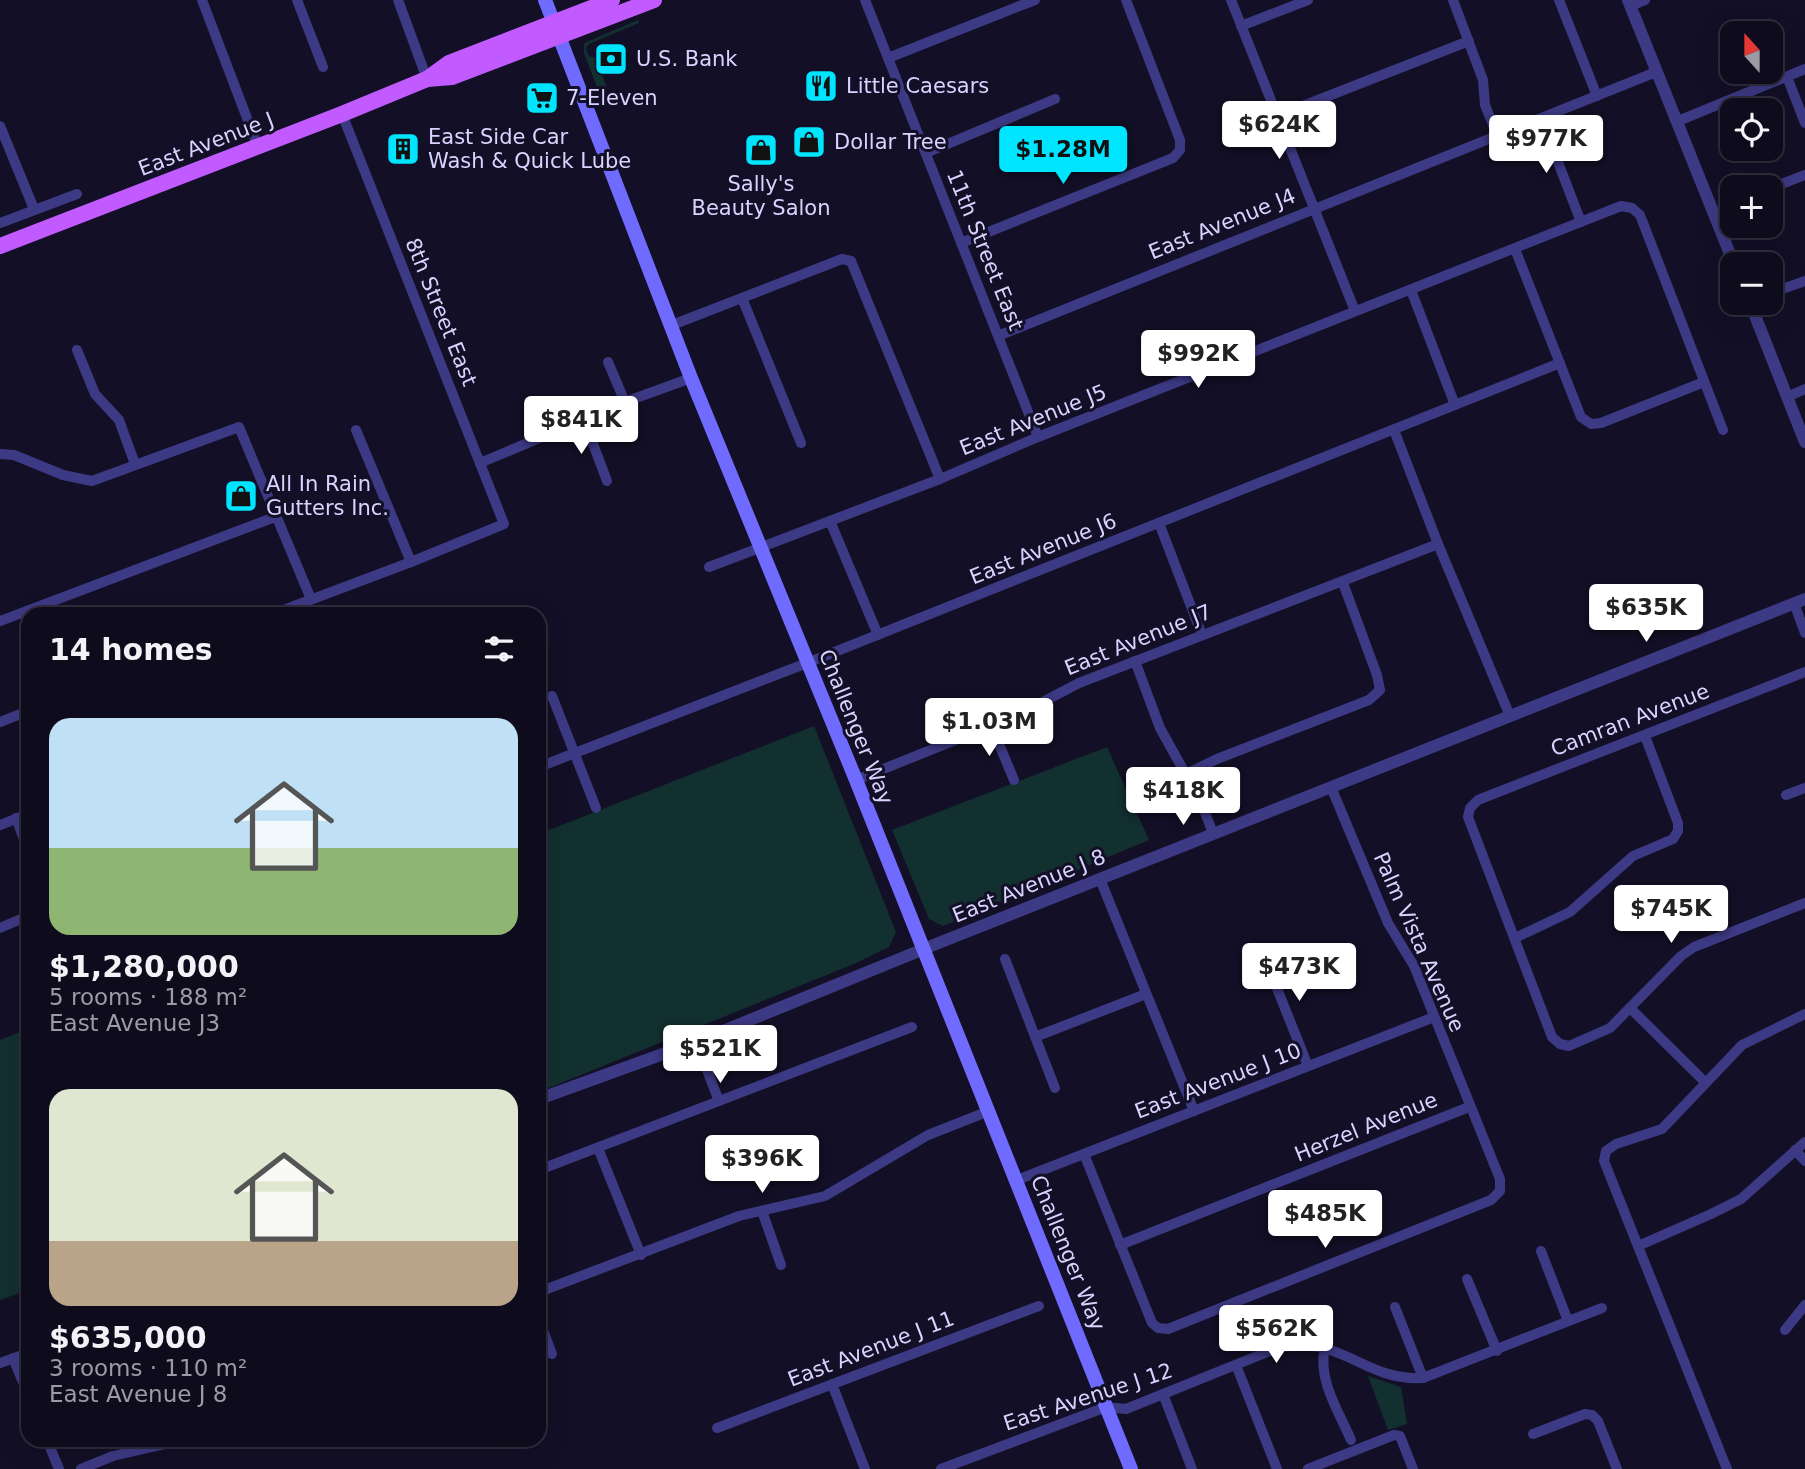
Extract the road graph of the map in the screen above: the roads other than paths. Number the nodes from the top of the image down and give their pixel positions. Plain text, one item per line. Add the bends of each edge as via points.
1 (202, 0) edge
2 (297, 0) edge
3 (398, 0) edge
4 (545, 0) edge
5 (612, 0) edge
6 (654, 0) edge
7 (865, 0) edge
8 (1035, 0) edge
9 (1126, 0) edge
10 (1231, 0) edge
11 (1308, 0) edge
12 (1453, 0) edge
13 (1559, 0) edge
14 (1644, 0) edge
15 (1020, 3) edge
16 (1629, 3) edge
17 (1241, 26) junction
18 (556, 29) junction
19 (1469, 41) junction
20 (888, 58) junction
21 (323, 67) dead end
22 (1805, 69) edge
23 (1656, 72) junction
24 (1787, 77) junction
25 (427, 79) junction
26 (1597, 96) junction
27 (1055, 99) dead end
28 (342, 114) junction
29 (1277, 116) junction
30 (1541, 118) junction
31 (1678, 121) junction
32 (1805, 123) edge
33 (0, 126) edge
34 (1497, 135) junction
35 (258, 147) junction
36 (926, 153) junction
37 (1805, 174) edge
38 (1783, 183) edge
39 (77, 194) dead end
40 (1314, 208) junction
41 (34, 209) junction
42 (1581, 222) junction
43 (0, 223) edge
44 (961, 243) junction
45 (0, 246) edge
46 (1515, 249) junction
47 (1729, 252) edge
48 (1805, 281) edge
49 (1785, 288) dead end
50 (1411, 290) junction
51 (742, 298) junction
52 (1355, 311) junction
53 (1754, 315) edge
54 (672, 325) junction
55 (998, 335) junction
56 (77, 350) dead end
57 (608, 362) dead end
58 (1560, 363) junction
59 (691, 378) junction
60 (1704, 382) junction
61 (1805, 390) edge
62 (1787, 397) junction
63 (625, 402) junction
64 (1455, 405) junction
65 (584, 420) junction
66 (356, 430) dead end
67 (1394, 430) junction
68 (1723, 430) dead end
69 (1038, 437) junction
70 (1805, 442) edge
71 (801, 443) dead end
72 (0, 454) edge
73 (480, 463) junction
74 (135, 464) junction
75 (940, 479) junction
76 (607, 481) dead end
77 (275, 517) junction
78 (830, 521) junction
79 (1159, 523) junction
80 (1438, 544) junction
81 (761, 547) junction
82 (411, 562) junction
83 (709, 567) dead end
84 (1343, 583) junction
85 (311, 599) junction
86 (1800, 601) edge
87 (37, 607) edge
88 (291, 607) edge
89 (21, 613) edge
90 (0, 621) edge
91 (1805, 634) edge
92 (878, 635) junction
93 (1202, 635) junction
94 (1135, 662) junction
95 (807, 663) junction
96 (1805, 672) edge
97 (552, 696) dead end
98 (21, 714) edge
99 (1510, 716) junction
100 (0, 722) edge
101 (991, 725) junction
102 (1644, 736) junction
103 (575, 753) junction
104 (546, 764) edge
105 (1186, 774) junction
106 (856, 780) junction
107 (1014, 780) dead end
108 (1331, 787) junction
109 (1805, 788) edge
110 (1786, 795) dead end
111 (596, 808) dead end
112 (21, 816) edge
113 (16, 818) junction
114 (0, 825) edge
115 (21, 831) edge
116 (1213, 833) junction
117 (1100, 879) junction
118 (1805, 903) edge
119 (21, 919) edge
120 (0, 928) edge
121 (1515, 938) junction
122 (922, 949) junction
123 (1262, 951) dead end
124 (1005, 959) dead end
125 (1146, 994) junction
126 (1630, 1008) junction
127 (1804, 1016) edge
128 (1434, 1017) junction
129 (912, 1027) dead end
130 (1035, 1037) junction
131 (696, 1042) junction
132 (1308, 1066) junction
133 (1705, 1082) junction
134 (1055, 1088) dead end
135 (546, 1096) edge
136 (719, 1101) junction
137 (1469, 1107) junction
138 (989, 1111) junction
139 (1194, 1111) junction
140 (1805, 1142) edge
141 (598, 1148) junction
142 (1795, 1150) junction
143 (1084, 1154) junction
144 (1805, 1161) edge
145 (546, 1167) edge
146 (1017, 1180) junction
147 (762, 1211) junction
148 (1120, 1245) junction
149 (1638, 1245) junction
150 (1541, 1251) dead end
151 (641, 1255) junction
152 (780, 1265) dead end
153 (1467, 1279) dead end
154 (546, 1289) edge
155 (1805, 1304) edge
156 (1039, 1306) dead end
157 (1395, 1307) dead end
158 (1602, 1308) dead end
159 (1568, 1321) junction
160 (1785, 1330) dead end
161 (546, 1338) edge
162 (1325, 1348) junction
163 (1497, 1350) junction
164 (552, 1354) dead end
165 (21, 1355) edge
166 (13, 1358) junction
167 (0, 1363) edge
168 (1236, 1365) junction
169 (21, 1377) edge
170 (1423, 1378) junction
171 (832, 1384) junction
172 (1163, 1394) junction
173 (1107, 1407) junction
174 (718, 1428) dead end
175 (1533, 1434) dead end
176 (1351, 1440) dead end
177 (50, 1447) edge
178 (152, 1447) edge
179 (59, 1469) edge
180 (80, 1469) edge
181 (865, 1469) edge
182 (941, 1469) edge
183 (1130, 1469) edge
184 (1192, 1469) edge
185 (1277, 1469) edge
186 (1308, 1469) edge
187 (1413, 1469) edge
188 (1617, 1469) edge
189 (1727, 1469) edge

1 - 35 street
2 - 21 street
3 - 25 street
4 - 18 main road, Challenger Way
5 - 18 main road, East Avenue J
6 - 18 main road, East Avenue J
7 - 20 street, 11th Street East
8 - 15 street
9 - 44 street via 1180,150 1173,158
10 - 17 street
11 - 17 street
12 - 19 street
13 - 26 street
14 - 16 street
15 - 20 street
16 - 23 street
17 - 29 street
18 - 25 main road, East Avenue J via 449,63
18 - 54 main road, Challenger Way
19 - 29 street
19 - 34 street
20 - 36 street, 11th Street East
22 - 24 street
23 - 26 street, East Avenue J4
23 - 31 street
24 - 31 street
24 - 32 street
25 - 28 main road, East Avenue J
26 - 30 street, East Avenue J4
27 - 36 street
28 - 35 main road, East Avenue J
28 - 73 street, 8th Street East
29 - 40 street
30 - 34 street, East Avenue J4
30 - 42 street
31 - 47 street
33 - 41 street
34 - 40 street, East Avenue J4
35 - 45 main road, East Avenue J
36 - 44 street, 11th Street East
37 - 38 street
39 - 41 street
40 - 52 street
40 - 55 street, East Avenue J4
41 - 43 street
42 - 46 street, East Avenue J5
42 - 60 street, East Avenue J5 via 1621,206 1640,215
44 - 55 street, 11th Street East
46 - 50 street, East Avenue J5
46 - 58 street
48 - 49 street
50 - 52 street, East Avenue J5
50 - 64 street
51 - 54 street
51 - 71 street
51 - 75 street via 842,259 851,261
52 - 69 street, East Avenue J5
53 - 62 street
54 - 59 main road, Challenger Way
55 - 69 street, 11th Street East
56 - 74 street via 95,394 119,420
57 - 63 street
58 - 60 street via 1581,417 1591,424
58 - 64 street, East Avenue J6
59 - 63 street
59 - 81 main road, Challenger Way
60 - 68 street
61 - 62 street
62 - 70 street
63 - 65 street
64 - 67 street, East Avenue J6
65 - 73 street
65 - 76 street
66 - 82 street
67 - 79 street, East Avenue J6
67 - 80 street
69 - 75 street, East Avenue J5
72 - 74 street via 92,481
73 - 82 street, 8th Street East via 504,524
74 - 77 street via 239,427
75 - 78 street, East Avenue J5
77 - 85 street
77 - 87 street
78 - 81 street, East Avenue J5
78 - 92 street
79 - 92 street, East Avenue J6
79 - 93 street
80 - 84 street, East Avenue J7
80 - 99 street
81 - 83 street, East Avenue J5
81 - 95 main road, Challenger Way
82 - 85 street
84 - 93 street, East Avenue J7
84 - 105 street via 1380,690 1369,700
85 - 88 street
86 - 91 street
86 - 99 street, East Avenue J 8
89 - 90 street
92 - 95 street, East Avenue J6
93 - 94 street, East Avenue J7
94 - 101 street, East Avenue J7
94 - 105 street via 1160,728
95 - 103 street, East Avenue J6
95 - 106 main road, Challenger Way
96 - 102 street, Camran Avenue
97 - 103 street
98 - 100 street
99 - 108 street, East Avenue J 8
101 - 106 street, East Avenue J7
101 - 107 street
102 - 121 street via 1678,823 1674,839 1633,856 1570,912
102 - 121 street, Camran Avenue via 1478,800 1470,808 1468,817
103 - 104 street, East Avenue J6
103 - 111 street
105 - 116 street
106 - 122 main road, Challenger Way
108 - 116 street, East Avenue J 8
108 - 128 street, Palm Vista Avenue via 1388,923 1414,966
109 - 110 street
112 - 113 street
113 - 114 street
113 - 115 street
116 - 117 street, East Avenue J 8
117 - 122 street, East Avenue J 8
117 - 125 street
118 - 126 street via 1693,947
119 - 120 street
121 - 126 street via 1552,1037 1560,1044 1569,1046 1609,1028
122 - 131 street, East Avenue J 8
122 - 138 main road, Challenger Way
123 - 132 street
124 - 130 street
125 - 130 street
125 - 139 street
126 - 133 street
127 - 133 street via 1742,1045
128 - 132 street, East Avenue J 10
128 - 137 street, Palm Vista Avenue
129 - 136 street
130 - 134 street
131 - 135 street, East Avenue J 8
131 - 136 street
132 - 139 street, East Avenue J 10
133 - 149 street via 1662,1129 1606,1151 1604,1161
136 - 141 street
137 - 148 street, Herzel Avenue
137 - 148 street, Palm Vista Avenue via 1500,1179 1500,1191 1491,1200 1168,1329 1152,1323
138 - 146 main road, Challenger Way
138 - 147 street via 928,1135 825,1196
139 - 143 street, East Avenue J 10
140 - 142 street
141 - 145 street
141 - 151 street
142 - 144 street
142 - 149 street via 1741,1199
143 - 146 street, East Avenue J 10
143 - 148 street
146 - 173 main road, Challenger Way
147 - 151 street
147 - 152 street
149 - 189 street
150 - 159 street
151 - 154 street
153 - 163 street
155 - 160 street
156 - 171 street, East Avenue J 11
157 - 170 street
158 - 159 street, East Avenue J 12
159 - 163 street, East Avenue J 12
161 - 164 street
162 - 168 street, East Avenue J 12 via 1303,1344 1280,1347
162 - 170 street, East Avenue J 12 via 1383,1373
162 - 176 street via 1321,1361 1325,1379
163 - 170 street, East Avenue J 12
165 - 166 street
166 - 167 street
166 - 169 street
168 - 172 street, East Avenue J 12
168 - 185 street
171 - 174 street, East Avenue J 11
171 - 181 street
172 - 173 street, East Avenue J 12 via 1126,1409
172 - 184 street
173 - 182 street, East Avenue J 12
173 - 183 main road, Challenger Way
175 - 188 street via 1592,1415
177 - 179 street
178 - 180 street
186 - 187 street via 1394,1435 1400,1436

